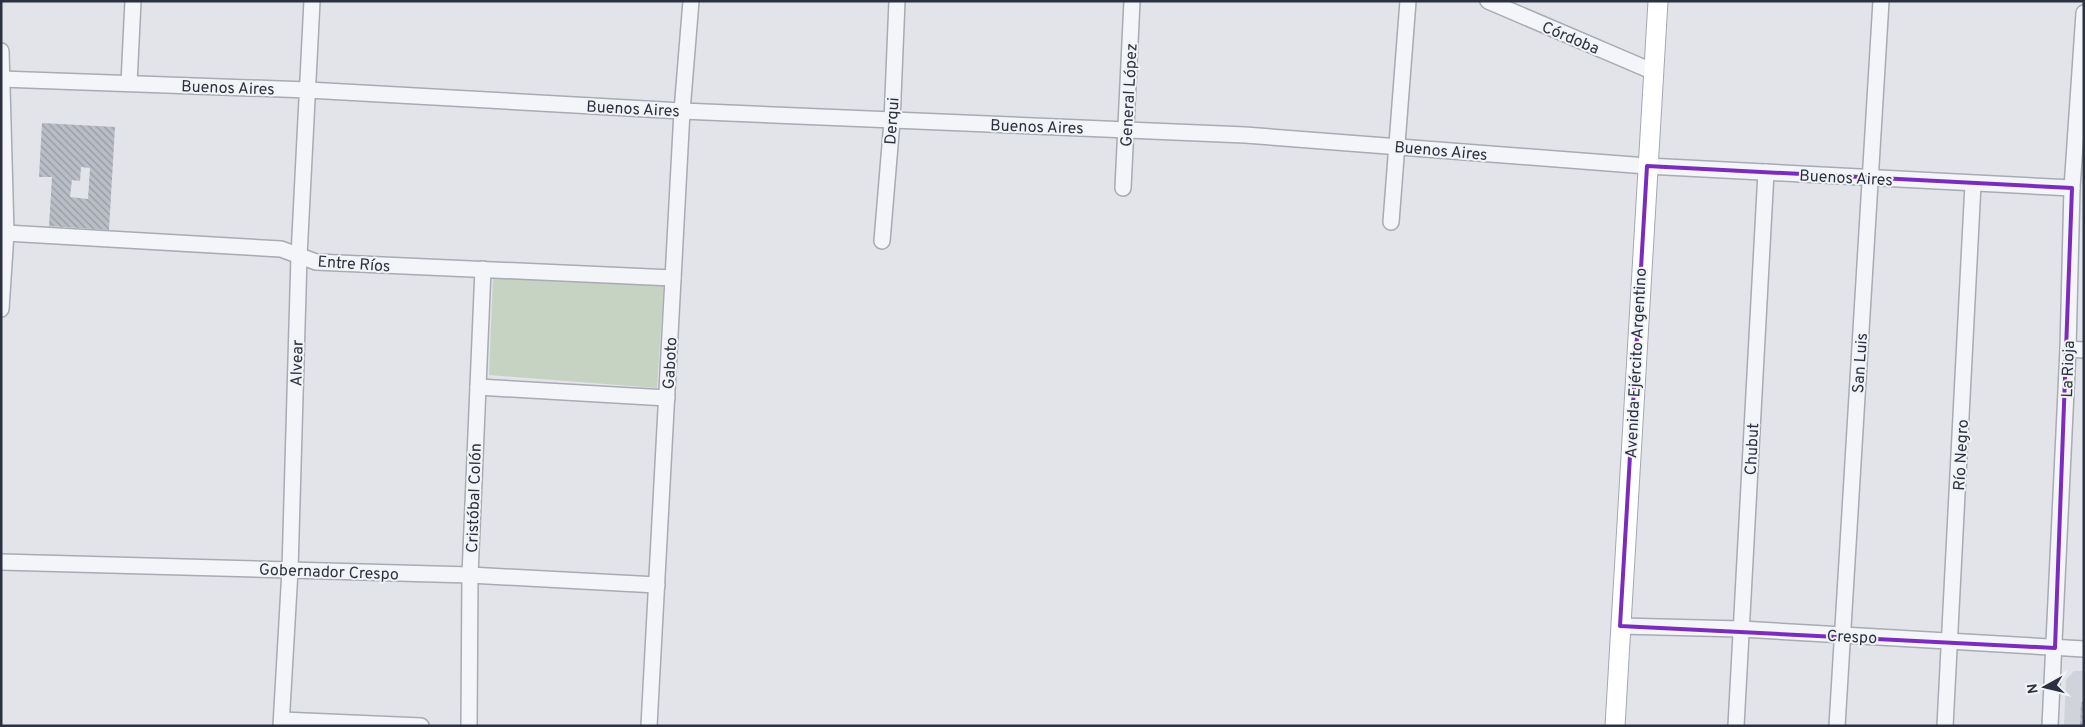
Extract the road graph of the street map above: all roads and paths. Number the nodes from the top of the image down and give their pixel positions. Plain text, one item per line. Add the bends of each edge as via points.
1 (133, 1) edge
2 (312, 1) edge
3 (691, 1) edge
4 (897, 1) edge
5 (1132, 1) edge
6 (1408, 1) edge
7 (1488, 1) edge
8 (1658, 1) edge
9 (1882, 1) edge
10 (2084, 13) edge
11 (1, 51) edge
12 (1654, 72) junction
13 (2, 79) edge
14 (129, 83) junction
15 (308, 90) junction
16 (682, 111) junction
17 (892, 121) junction
18 (1126, 129) junction
19 (1397, 146) junction
20 (1647, 166) junction
21 (1766, 172) junction
22 (1871, 178) junction
23 (1973, 184) junction
24 (1123, 188) dead end
25 (2072, 188) junction
26 (1390, 222) dead end
27 (6, 233) junction
28 (882, 241) dead end
29 (299, 256) junction
30 (483, 269) junction
31 (673, 278) junction
32 (1, 309) edge
33 (2068, 349) junction
34 (2084, 350) edge
35 (478, 387) junction
36 (667, 398) junction
37 (1, 562) edge
38 (290, 570) junction
39 (470, 575) junction
40 (657, 585) junction
41 (1620, 626) junction
42 (1741, 629) junction
43 (1842, 636) junction
44 (1950, 641) junction
45 (2055, 648) junction
46 (2084, 649) edge
47 (282, 723) edge
48 (421, 726) edge
49 (469, 726) edge
50 (649, 726) edge
51 (1615, 726) edge
52 (1736, 726) edge
53 (1837, 726) edge
54 (1945, 726) edge
55 (2050, 726) edge

1 - 14 street
2 - 15 street, Alvear
3 - 16 street, Gaboto
4 - 17 street, Derqui
5 - 18 street, General López
6 - 19 street
7 - 12 street, Córdoba
8 - 12 main road, Avenida Ejército Argentino
9 - 22 street, San Luis
10 - 25 street, La Rioja
11 - 13 street
12 - 20 main road, Avenida Ejército Argentino
13 - 14 street, Buenos Aires
13 - 27 street
14 - 15 street, Buenos Aires
15 - 16 street, Buenos Aires
15 - 29 street, Alvear
16 - 17 street, Buenos Aires
16 - 31 street, Gaboto
17 - 18 street, Buenos Aires
17 - 28 street, Derqui
18 - 19 street, Buenos Aires
18 - 24 street, General López
19 - 20 street, Buenos Aires
19 - 26 street
20 - 21 street, Buenos Aires
20 - 41 main road, Avenida Ejército Argentino
21 - 22 street, Buenos Aires
21 - 42 street, Chubut
22 - 23 street, Buenos Aires
22 - 43 street, San Luis
23 - 25 street, Buenos Aires
23 - 44 street, Río Negro
25 - 33 street, La Rioja
27 - 29 street, Entre Ríos via 280,249
27 - 32 street
29 - 30 street, Entre Ríos via 316,262
29 - 38 street, Alvear
30 - 31 street, Entre Ríos
30 - 35 street, Cristóbal Colón
31 - 36 street, Gaboto
33 - 34 street
33 - 45 street, La Rioja
35 - 36 street
35 - 39 street, Cristóbal Colón
36 - 40 street, Gaboto
37 - 38 street, Gobernador Crespo
38 - 39 street, Gobernador Crespo
38 - 47 street, Alvear
39 - 40 street, Gobernador Crespo
39 - 49 street, Cristóbal Colón
40 - 50 street, Gaboto
41 - 42 street, Crespo
41 - 51 main road, Avenida Ejército Argentino
42 - 43 street, Crespo
42 - 52 street, Chubut
43 - 44 street, Crespo
43 - 53 street, San Luis
44 - 45 street, Crespo
44 - 54 street, Río Negro
45 - 46 street, Crespo
45 - 55 street, La Rioja
47 - 48 street

